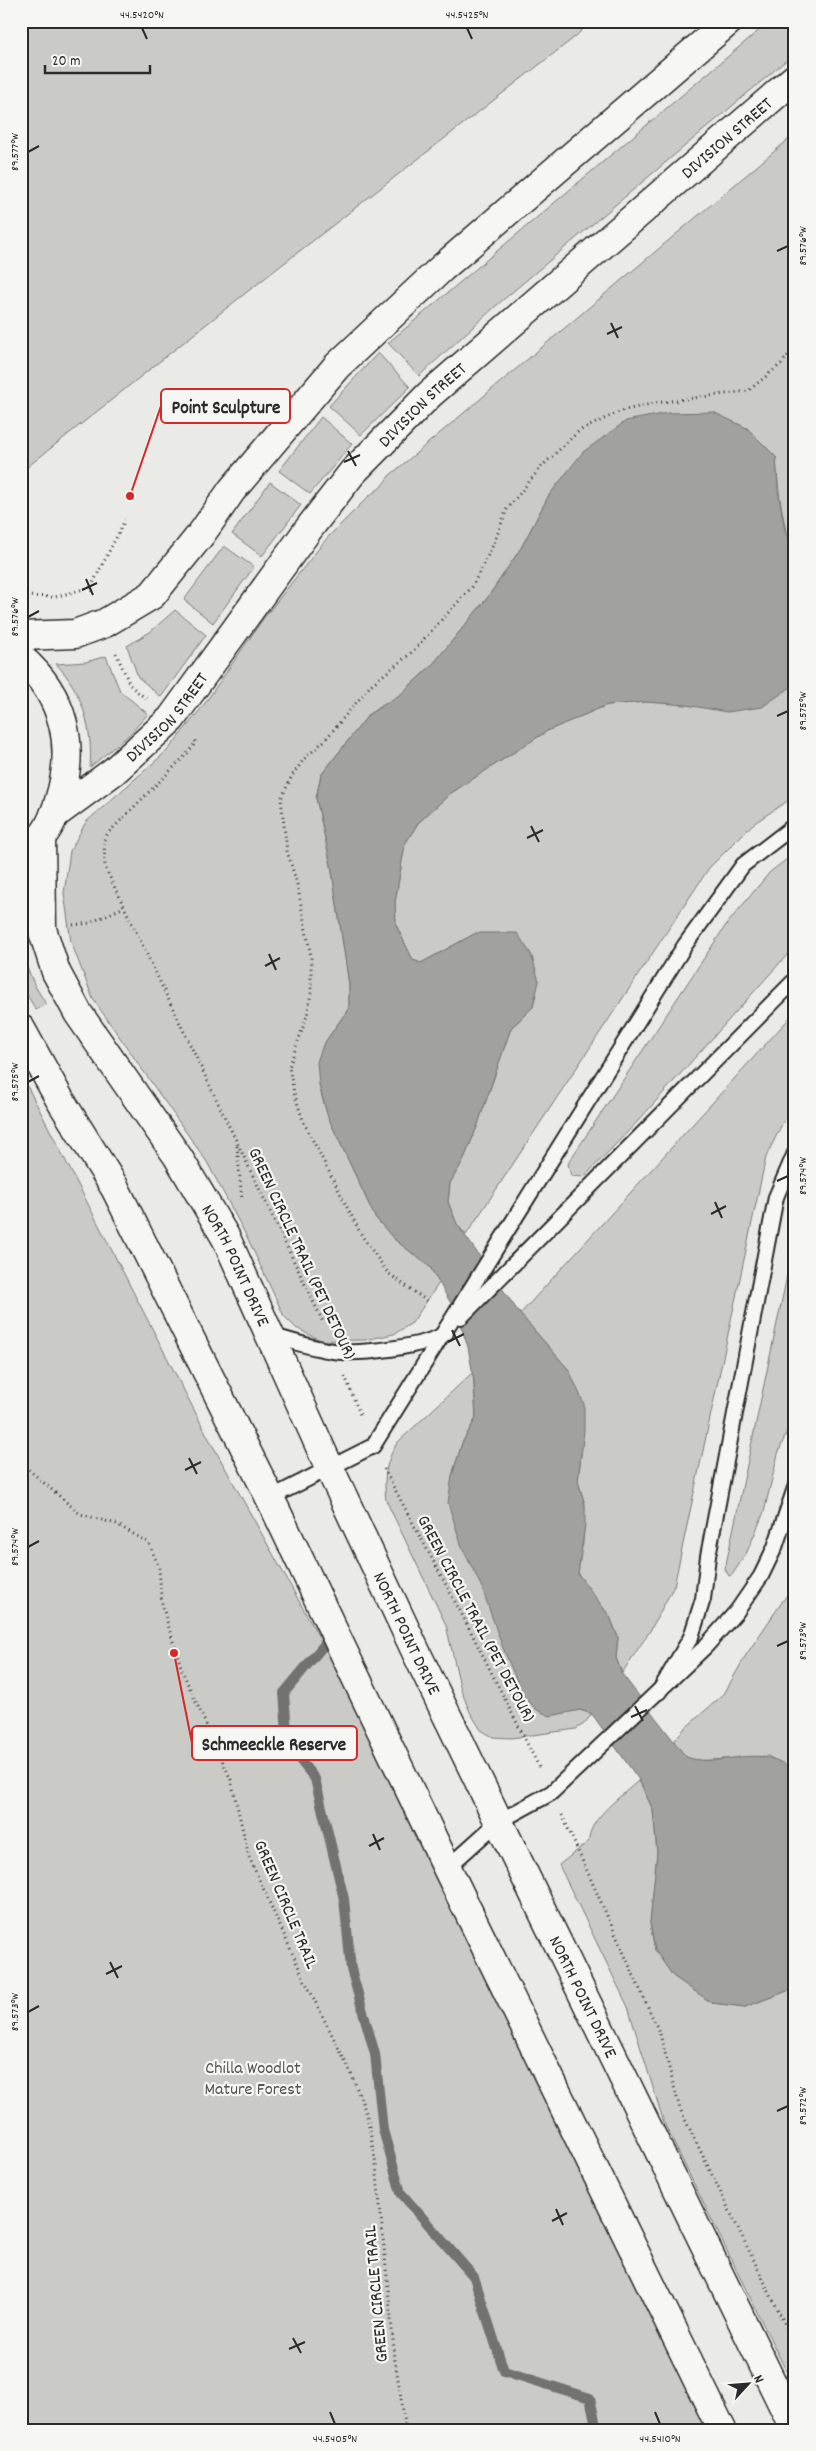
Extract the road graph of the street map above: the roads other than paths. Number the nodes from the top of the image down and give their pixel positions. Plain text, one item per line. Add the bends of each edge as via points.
1 (729, 21) edge
2 (795, 78) edge
3 (21, 636) edge
4 (21, 658) edge
5 (795, 825) edge
6 (39, 835) edge
7 (795, 980) edge
8 (21, 1029) edge
9 (795, 1153) edge
10 (444, 1334) junction
11 (269, 1335) junction
12 (330, 1469) junction
13 (795, 1488) edge
14 (270, 1498) junction
15 (659, 1692) junction
16 (498, 1822) junction
17 (447, 1868) junction
18 (722, 2430) edge
19 (795, 2430) edge

1 - 3 street via 442,268 337,366 232,490 174,570 152,594 105,623 75,634
2 - 6 street, DIVISION STREET via 392,430 352,473 310,527 171,719
4 - 6 street, NORTH POINT DRIVE via 51,692 63,720 67,748 66,778
5 - 10 lane via 743,866 685,945
6 - 11 street, NORTH POINT DRIVE via 42,929 56,972 78,1013 178,1157 222,1230
7 - 10 lane
8 - 14 street via 115,1188
9 - 15 lane via 776,1196 709,1546 703,1599 691,1636
10 - 11 lane via 421,1343 392,1348 335,1352
10 - 12 lane via 374,1446
11 - 12 street, NORTH POINT DRIVE
12 - 14 lane
12 - 16 street, NORTH POINT DRIVE
13 - 15 lane via 775,1547 761,1576 737,1611
14 - 17 street
15 - 16 lane via 551,1793
16 - 17 lane
16 - 19 street, NORTH POINT DRIVE
17 - 18 street

